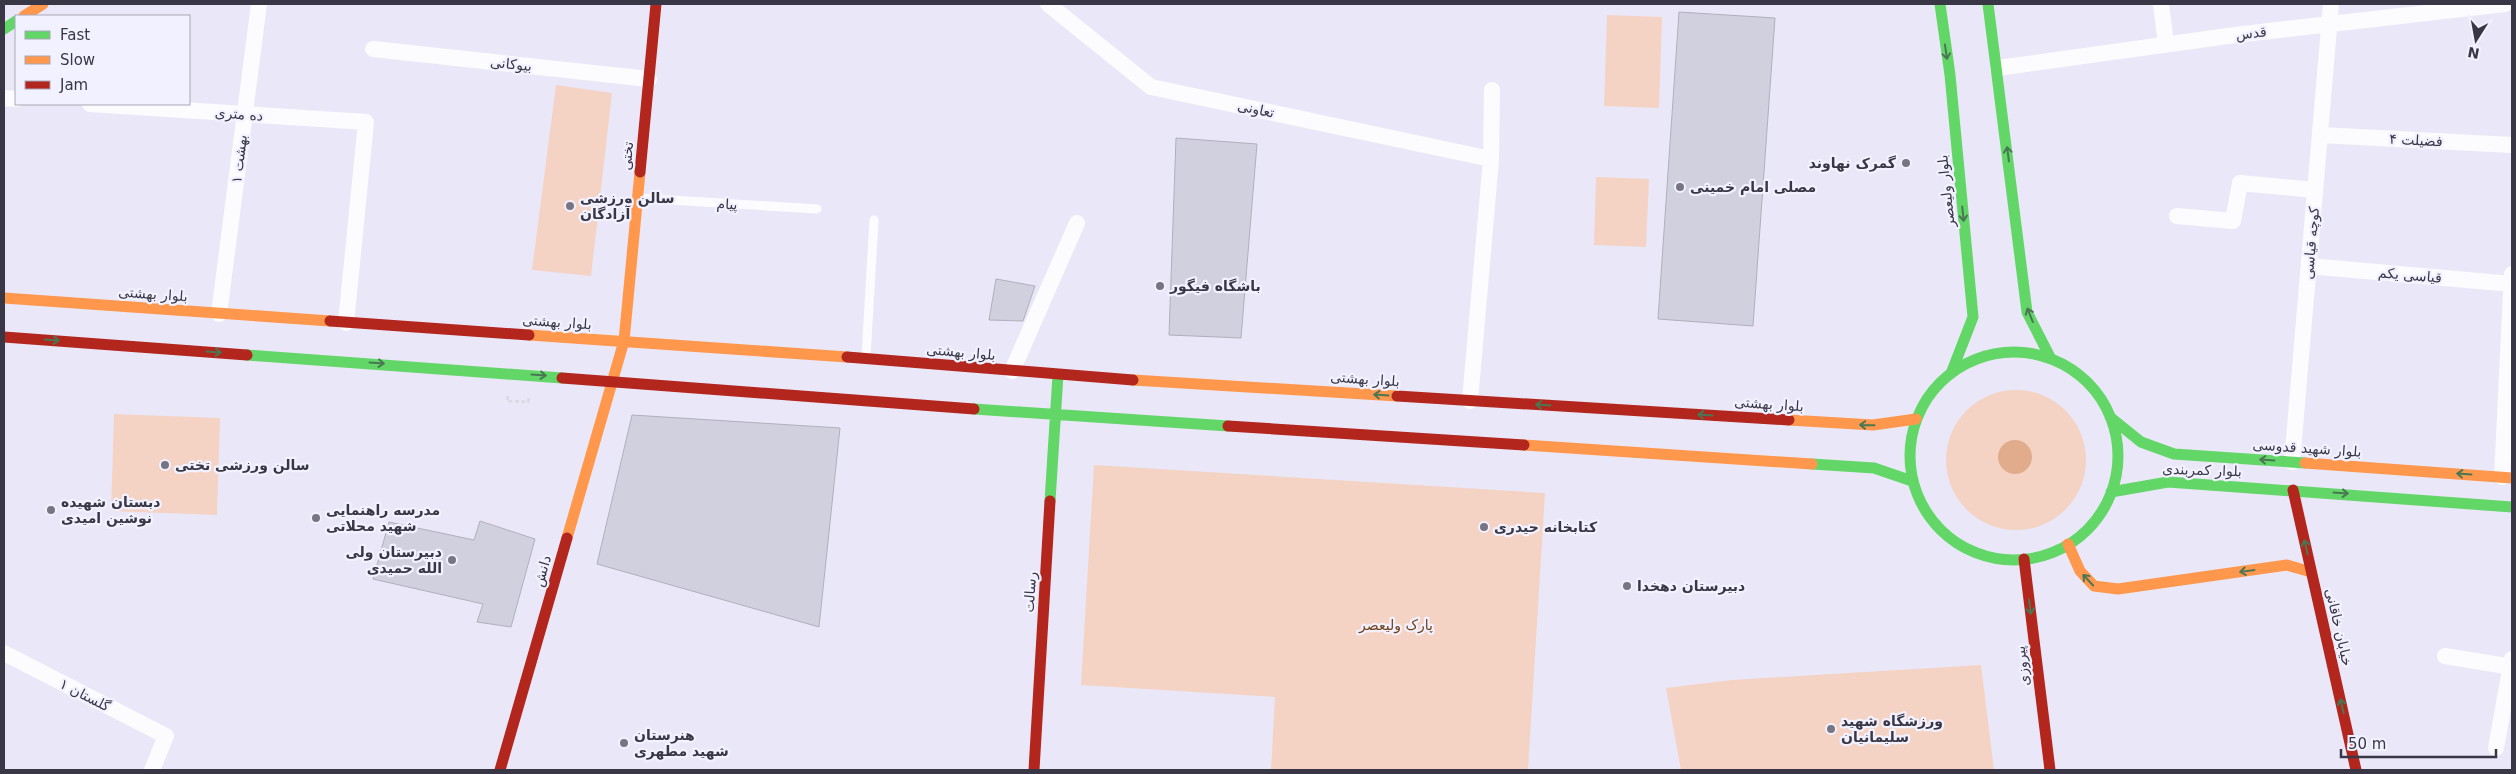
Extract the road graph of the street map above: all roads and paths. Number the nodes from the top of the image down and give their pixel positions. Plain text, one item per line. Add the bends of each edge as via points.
1 (43, 4) edge
2 (259, 4) edge
3 (656, 4) edge
4 (1048, 4) edge
5 (1940, 4) edge
6 (1988, 4) edge
7 (2161, 4) edge
8 (2331, 4) edge
9 (2505, 4) edge
10 (26, 15) edge
11 (15, 22) edge
12 (2329, 23) junction
13 (4, 29) edge
14 (2166, 44) junction
15 (373, 50) dead end
16 (1998, 68) junction
17 (649, 79) junction
18 (1492, 90) dead end
19 (104, 105) edge
20 (245, 115) junction
21 (2320, 135) junction
22 (2512, 145) edge
23 (1491, 158) junction
24 (2315, 190) junction
25 (638, 198) junction
26 (817, 209) dead end
27 (2177, 216) dead end
28 (874, 220) dead end
29 (1077, 222) dead end
30 (2309, 266) junction
31 (2512, 274) edge
32 (2512, 284) edge
33 (4, 298) edge
34 (219, 314) junction
35 (346, 323) junction
36 (4, 337) edge
37 (624, 341) junction
38 (866, 358) junction
39 (2052, 359) junction
40 (1952, 371) junction
41 (1012, 372) junction
42 (1058, 375) junction
43 (613, 380) junction
44 (1470, 401) junction
45 (1056, 415) junction
46 (2110, 416) junction
47 (1916, 419) junction
48 (2292, 462) junction
49 (2507, 477) edge
50 (1912, 481) junction
51 (2293, 490) junction
52 (2111, 492) junction
53 (2512, 507) edge
54 (2068, 544) junction
55 (2024, 559) junction
56 (2311, 572) junction
57 (4, 653) edge
58 (2445, 656) dead end
59 (2512, 664) edge
60 (2496, 748) dead end
61 (152, 770) edge
62 (500, 770) edge
63 (1034, 770) edge
64 (2050, 770) edge
65 (2356, 770) edge

1 - 10 main road
2 - 20 street, بهشت ۱
3 - 17 main road, تختی
4 - 23 street, تعاونی via 1151,87
5 -> 40 main road, بلوار ولیعصر via 1950,75 1973,317
6 - 16 main road
7 - 14 street
8 - 12 street, کوچه قیاسی
9 - 12 street, قدس
11 - 13 main road
12 - 14 street, قدس
12 - 21 street, کوچه قیاسی
14 - 16 street, قدس
15 - 17 street, بیوکانی
39 -> 16 main road via 2027,312
17 - 25 main road, تختی
18 - 23 street
19 - 20 street, ده متری
20 - 34 street, بهشت ۱
20 - 35 street, ده متری via 366,122
21 - 22 street, فضیلت ۴
21 - 24 street, کوچه قیاسی
23 - 44 street
24 - 27 street via 2240,184 2233,221
24 - 30 street, کوچه قیاسی
25 - 26 lane, پیام
25 - 37 main road, تختی
28 - 38 lane
29 - 41 street
30 - 32 street, قیاسی یکم
30 - 48 street, کوچه قیاسی
31 - 32 street
32 - 49 street
33 - 34 main road, بلوار بهشتی
34 - 35 main road, بلوار بهشتی
35 - 37 main road, بلوار بهشتی
36 -> 43 main road
37 - 38 main road, بلوار بهشتی
37 - 43 main road, دانش
38 - 41 main road, بلوار بهشتی
39 - 40 main road via 2025,352 2002,352
39 - 46 main road via 2076,372 2096,392
40 - 47 main road via 1930,392
41 - 42 main road, بلوار بهشتی
44 -> 42 main road, بلوار بهشتی
42 - 45 main road, رسالت
43 - 45 main road
43 - 62 main road, دانش
47 -> 44 main road, بلوار بهشتی via 1873,426
45 - 50 main road via 1874,468
45 - 63 main road, رسالت
48 -> 46 main road, بلوار شهید قدوسی via 2174,454 2141,442
46 - 52 main road via 2117,450
47 - 50 main road via 1909,450
49 -> 48 main road, بلوار شهید قدوسی
50 - 55 main road via 1924,508 1942,532 1966,548 1994,558
51 - 52 main road, بلوار کمربندی via 2168,482
51 -> 53 main road
56 -> 51 main road, خیابان خاقانی
52 - 54 main road via 2101,513
54 - 55 main road via 2047,554
56 -> 54 main road via 2287,565 2118,589 2094,586 2080,571
55 -> 64 main road, پیروزی
65 -> 56 main road, خیابان خاقانی
57 - 61 street, گلستان ۱ via 166,736
58 - 59 street
59 - 60 street

